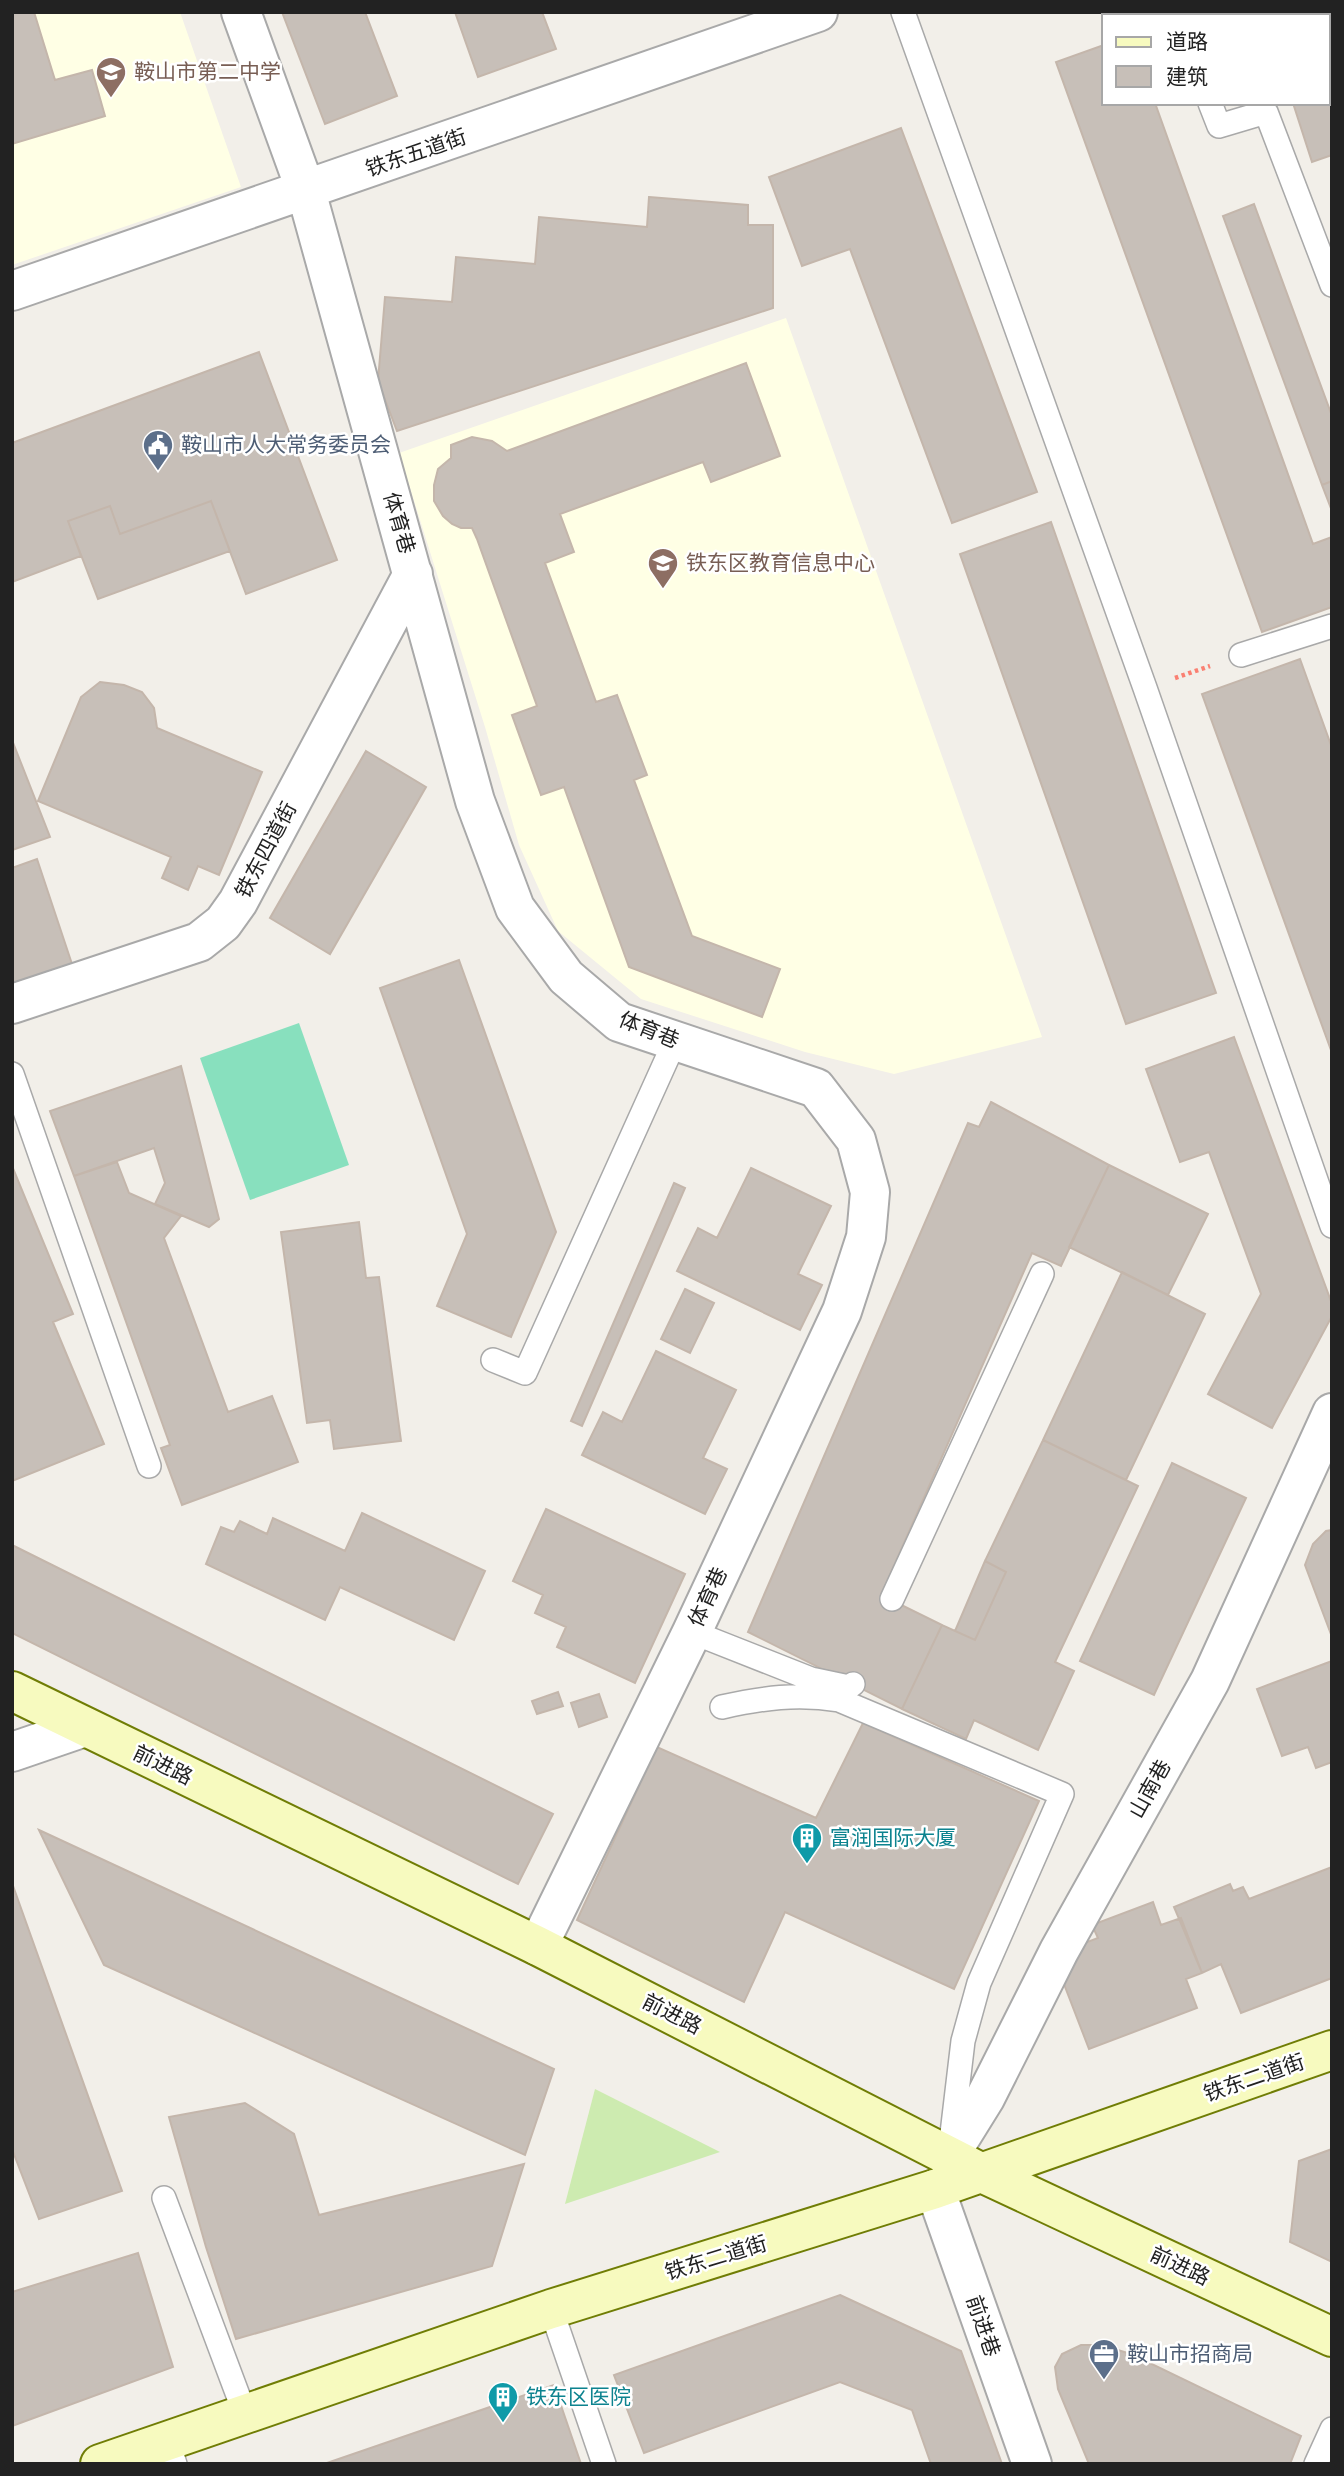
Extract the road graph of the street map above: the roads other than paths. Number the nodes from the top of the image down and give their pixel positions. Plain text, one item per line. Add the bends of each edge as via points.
1 (241, 12) edge
2 (818, 12) edge
3 (903, 12) edge
4 (1211, 105) edge
5 (306, 191) junction
6 (1322, 233) edge
7 (1332, 285) edge
8 (12, 291) edge
9 (413, 574) junction
10 (1332, 626) edge
11 (1241, 655) road end
12 (12, 1004) edge
13 (675, 1041) junction
14 (12, 1074) edge
15 (1332, 1226) edge
16 (1042, 1274) dead end
17 (493, 1360) dead end
18 (1332, 1413) edge
19 (149, 1466) dead end
20 (892, 1599) dead end
21 (692, 1632) junction
22 (853, 1684) dead end
23 (12, 1691) edge
24 (722, 1707) dead end
25 (85, 1727) junction
26 (12, 1752) edge
27 (538, 1946) junction
28 (1332, 2050) edge
29 (956, 2173) junction
30 (164, 2198) dead end
31 (551, 2309) junction
32 (1332, 2337) edge
33 (245, 2414) junction
34 (1332, 2428) edge
35 (171, 2452) edge
36 (100, 2464) edge
37 (604, 2464) edge
38 (1032, 2464) edge
39 (1316, 2464) edge

1 - 5 street, 体育巷
2 - 5 street, 铁东五道街
3 - 15 lane
4 - 6 lane via 1219,126 1266,112
5 - 8 street, 铁东五道街
5 - 9 street, 体育巷
6 - 7 lane
9 - 12 street, 铁东四道街 via 223,923 199,942
9 - 13 street, 体育巷 via 475,801 515,908 566,977 619,1021
10 - 11 lane
13 - 17 lane via 525,1373
13 - 21 street, 体育巷 via 816,1088 856,1140 870,1192 866,1237 842,1311
14 - 19 lane
16 - 20 lane
18 - 29 street, 山南巷 via 1210,1681 1059,1951 985,2098
21 - 22 lane via 811,1679
21 - 27 street, 体育巷
23 - 25 main road, 前进路
24 - 29 lane via 788,1695 839,1700 1062,1794 979,1983 963,2041
25 - 26 street
25 - 27 main road, 前进路
27 - 29 main road, 前进路
28 - 29 main road, 铁东二道街
29 - 31 main road, 铁东二道街
29 - 32 main road, 前进路
29 - 38 street, 前进巷
30 - 33 lane
31 - 33 main road, 铁东二道街
31 - 37 lane
33 - 35 main road, 铁东二道街
34 - 39 lane
35 - 36 main road, 铁东二道街

